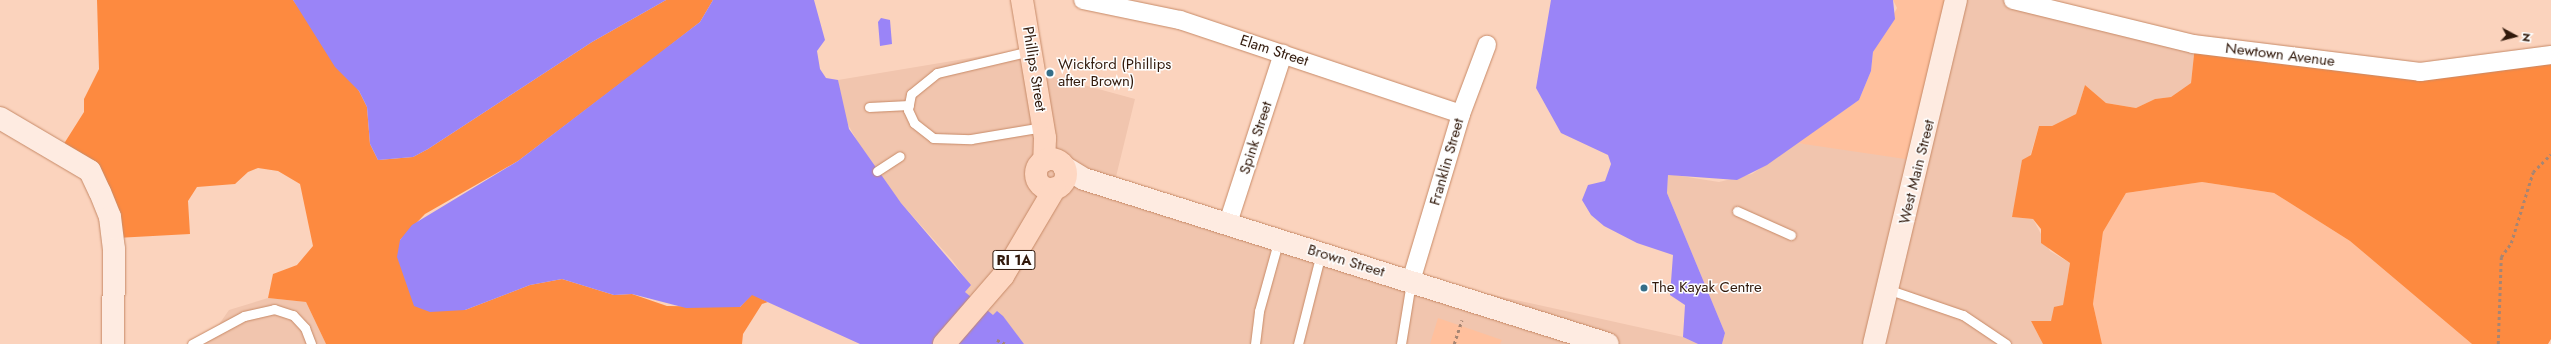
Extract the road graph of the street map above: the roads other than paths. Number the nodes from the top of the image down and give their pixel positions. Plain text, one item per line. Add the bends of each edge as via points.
1 (1022, 0) edge
2 (1083, 0) edge
3 (1956, 0) edge
4 (2013, 0) edge
5 (1487, 45) dead end
6 (1030, 51) junction
7 (1284, 54) junction
8 (2551, 55) edge
9 (909, 105) junction
10 (869, 106) dead end
11 (1461, 114) junction
12 (0, 118) edge
13 (1044, 132) junction
14 (900, 156) dead end
15 (877, 171) dead end
16 (1058, 175) junction
17 (1736, 211) dead end
18 (1228, 223) junction
19 (1791, 235) dead end
20 (1279, 239) junction
21 (1321, 253) junction
22 (1411, 281) junction
23 (1887, 289) junction
24 (113, 344) edge
25 (192, 344) edge
26 (311, 344) edge
27 (944, 344) edge
28 (1256, 344) edge
29 (1298, 344) edge
30 (1401, 344) edge
31 (1608, 344) edge
32 (1874, 344) edge
33 (2006, 344) edge

1 - 6 main road, Phillips Street
2 - 7 street, Elam Street via 1180,20
3 - 23 main road, West Main Street
4 - 8 street, Newtown Avenue via 2193,44 2420,72
5 - 11 street, Franklin Street
6 - 9 lane via 936,73 911,94
6 - 13 main road, Phillips Street
7 - 11 street, Elam Street
7 - 18 street, Spink Street
9 - 10 lane
9 - 13 lane via 914,123 933,138 971,139
11 - 22 street, Franklin Street
12 - 24 main road via 90,172 110,217 114,249
13 - 16 main road, Phillips Street
14 - 15 lane
16 - 18 main road, Brown Street
16 - 27 main road, RI 1A via 1003,276
17 - 19 lane
18 - 20 main road, Brown Street
20 - 21 main road, Brown Street
20 - 28 lane via 1259,311
21 - 22 main road, Brown Street
21 - 29 lane
22 - 30 lane
22 - 31 main road, Brown Street
23 - 32 main road, West Main Street
23 - 33 lane via 1963,315
25 - 26 lane via 244,316 274,309 293,315 305,328

